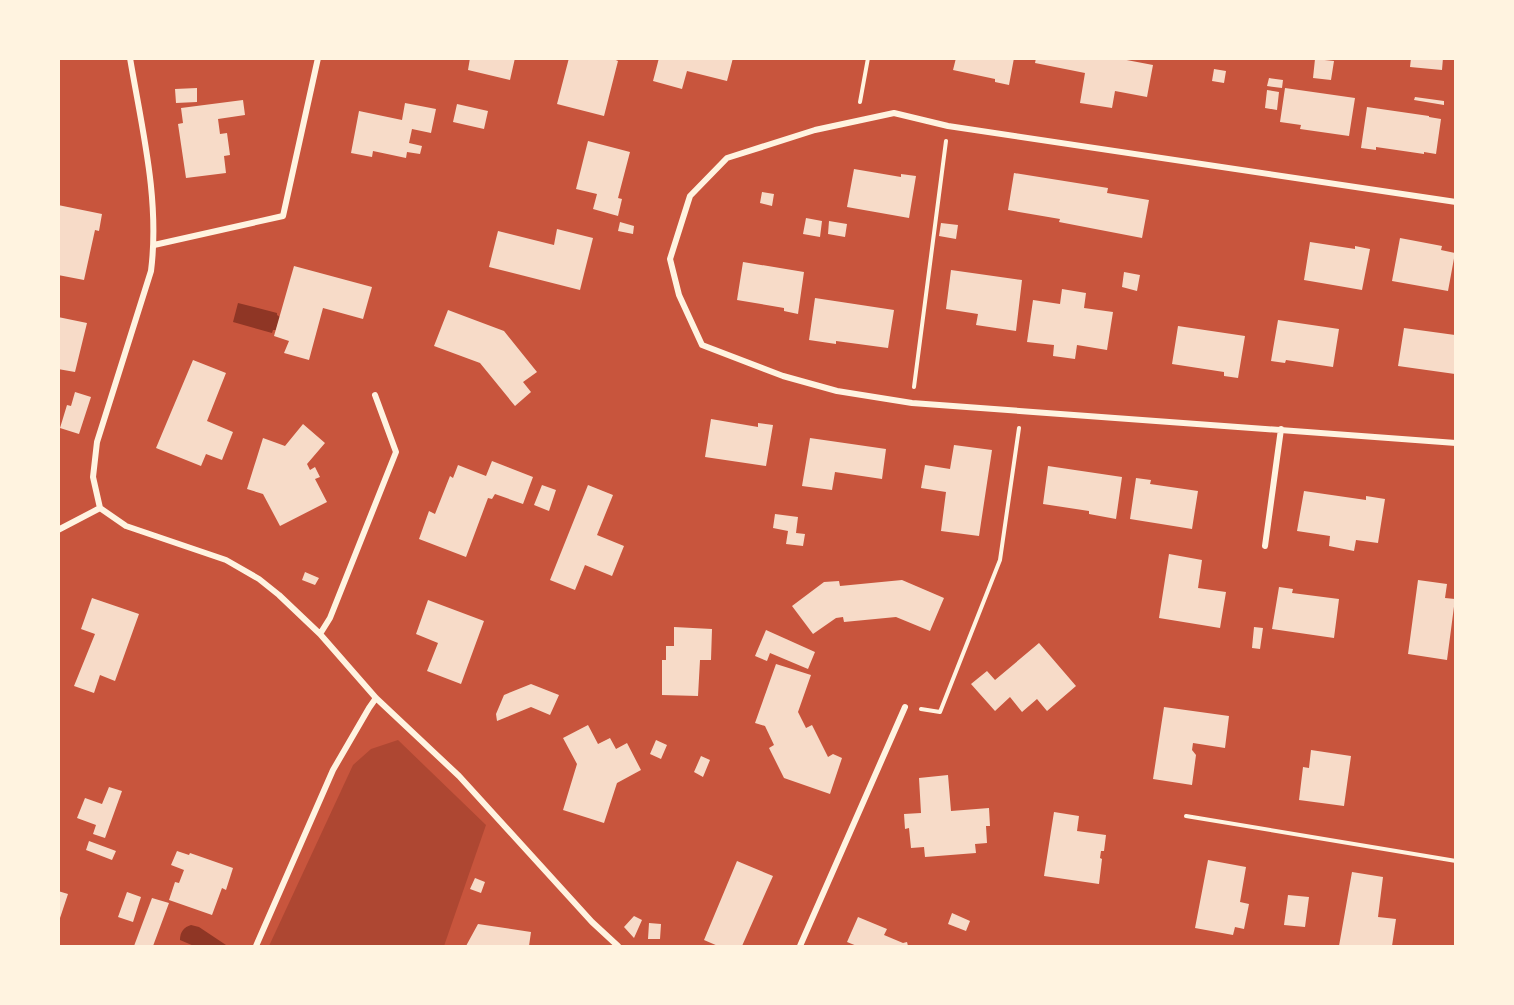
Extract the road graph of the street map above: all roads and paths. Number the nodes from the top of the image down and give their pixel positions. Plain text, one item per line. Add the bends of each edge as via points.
1 (130, 58) edge
2 (318, 58) edge
3 (868, 58) edge
4 (857, 120) junction
5 (948, 126) junction
6 (1455, 202) edge
7 (154, 245) junction
8 (375, 395) dead end
9 (912, 403) junction
10 (1022, 410) junction
11 (1281, 429) junction
12 (1455, 443) edge
13 (100, 508) junction
14 (58, 530) edge
15 (1265, 546) dead end
16 (320, 634) junction
17 (376, 698) junction
18 (905, 707) joint
19 (1186, 816) dead end
20 (1455, 861) edge
21 (256, 946) edge
22 (618, 946) edge
23 (800, 946) edge

1 - 7 street via 152,188
2 - 7 street via 283,216
3 - 4 path
4 - 5 street via 894,113
4 - 9 street via 727,158 690,196 670,259 679,295 702,345 837,392
5 - 6 street
5 - 9 path
7 - 13 street via 151,271 98,442 93,477
8 - 16 street via 396,452 330,618
9 - 10 street
10 - 11 street
10 - 18 path via 1000,560 940,712
11 - 12 street
11 - 15 street
13 - 14 street
13 - 16 street via 126,526 226,560 259,579
16 - 17 street
17 - 21 street via 333,770
17 - 22 street via 459,776
18 - 23 street
19 - 20 path

